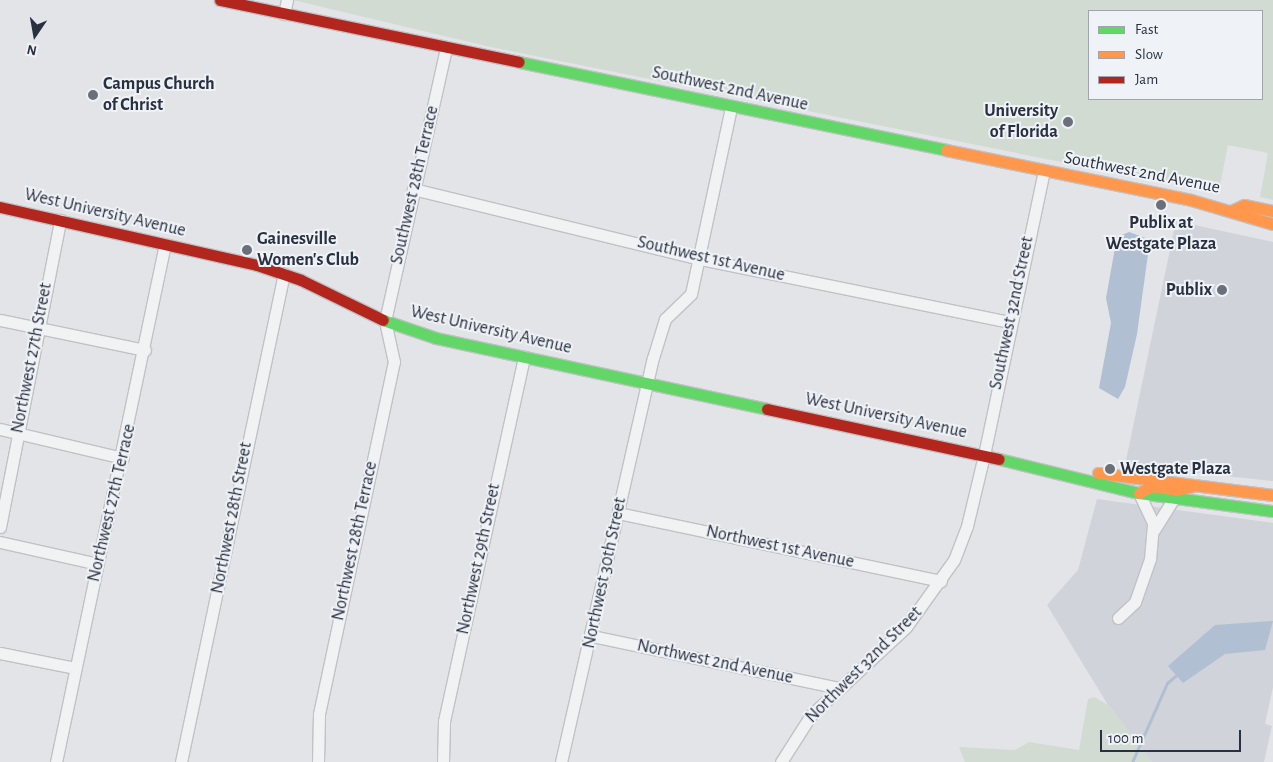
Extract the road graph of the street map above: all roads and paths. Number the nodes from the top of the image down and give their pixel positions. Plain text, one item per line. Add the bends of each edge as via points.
1 (220, 0) edge
2 (287, 0) edge
3 (284, 14) junction
4 (446, 48) junction
5 (731, 107) junction
6 (1044, 171) junction
7 (413, 189) junction
8 (0, 207) edge
9 (1233, 210) junction
10 (1273, 211) edge
11 (60, 220) junction
12 (1273, 224) edge
13 (165, 244) junction
14 (700, 258) junction
15 (284, 274) junction
16 (0, 320) edge
17 (385, 321) junction
18 (1010, 322) junction
19 (38, 328) junction
20 (145, 350) junction
21 (524, 357) junction
22 (648, 383) junction
23 (0, 429) edge
24 (16, 433) junction
25 (984, 455) junction
26 (123, 458) junction
27 (1193, 486) junction
28 (1139, 493) junction
29 (1273, 495) edge
30 (1173, 499) junction
31 (1273, 511) edge
32 (618, 513) junction
33 (0, 527) edge
34 (1154, 530) junction
35 (0, 542) edge
36 (98, 564) junction
37 (941, 581) junction
38 (1118, 618) dead end
39 (592, 636) junction
40 (0, 653) edge
41 (75, 668) junction
42 (838, 688) junction
43 (56, 762) edge
44 (181, 762) edge
45 (318, 762) edge
46 (443, 762) edge
47 (561, 762) edge
48 (781, 762) edge

1 - 3 main road, Southwest 2nd Avenue
2 - 3 street
3 - 4 main road, Southwest 2nd Avenue
4 - 5 main road, Southwest 2nd Avenue
4 - 7 street, Southwest 28th Terrace
5 - 6 main road, Southwest 2nd Avenue
5 - 14 street, Northwest 30th Street
6 - 9 main road, Southwest 2nd Avenue
6 - 18 street, Southwest 32nd Street
7 - 14 street, Southwest 1st Avenue
7 - 17 street, Southwest 28th Terrace
8 - 11 main road, West University Avenue
9 - 10 main road, Southwest 2nd Avenue via 1244,205
9 - 12 main road, Southwest 2nd Avenue via 1240,216
11 - 13 main road, West University Avenue
11 - 19 street, Northwest 27th Street
13 - 15 main road, West University Avenue
13 - 20 street, Northwest 27th Terrace
14 - 18 street, Southwest 1st Avenue
14 - 22 street, Northwest 30th Street via 691,294 665,319
15 - 17 main road, West University Avenue
15 - 44 street, Northwest 28th Street
16 - 19 street
17 - 21 main road, West University Avenue via 436,338
17 - 45 street, Northwest 28th Terrace via 394,362 319,714
18 - 25 street, Southwest 32nd Street
19 - 20 street
19 - 24 street, Northwest 27th Street
20 - 26 street, Northwest 27th Terrace
21 - 22 main road, West University Avenue
21 - 46 street, Northwest 29th Street via 444,721
22 - 25 main road, West University Avenue
22 - 32 street, Northwest 30th Street
23 - 24 street
24 - 26 street
24 - 33 street, Northwest 27th Street
25 - 27 main road, West University Avenue
25 - 28 main road, West University Avenue
25 - 37 street, Northwest 32nd Street via 967,526
26 - 36 street, Northwest 27th Terrace
27 - 28 main road via 1177,490 1152,486
27 - 29 main road, West University Avenue
28 - 30 main road, West University Avenue
28 - 34 street
30 - 31 main road, West University Avenue
30 - 34 street
32 - 37 street, Northwest 1st Avenue
32 - 39 street, Northwest 30th Street
34 - 38 street via 1145,581 1135,602
35 - 36 street
36 - 41 street, Northwest 27th Terrace
37 - 42 street, Northwest 32nd Street via 906,627
39 - 42 street, Northwest 2nd Avenue
39 - 47 street, Northwest 30th Street
40 - 41 street
41 - 43 street, Northwest 27th Terrace
42 - 48 street, Northwest 32nd Street via 811,715

